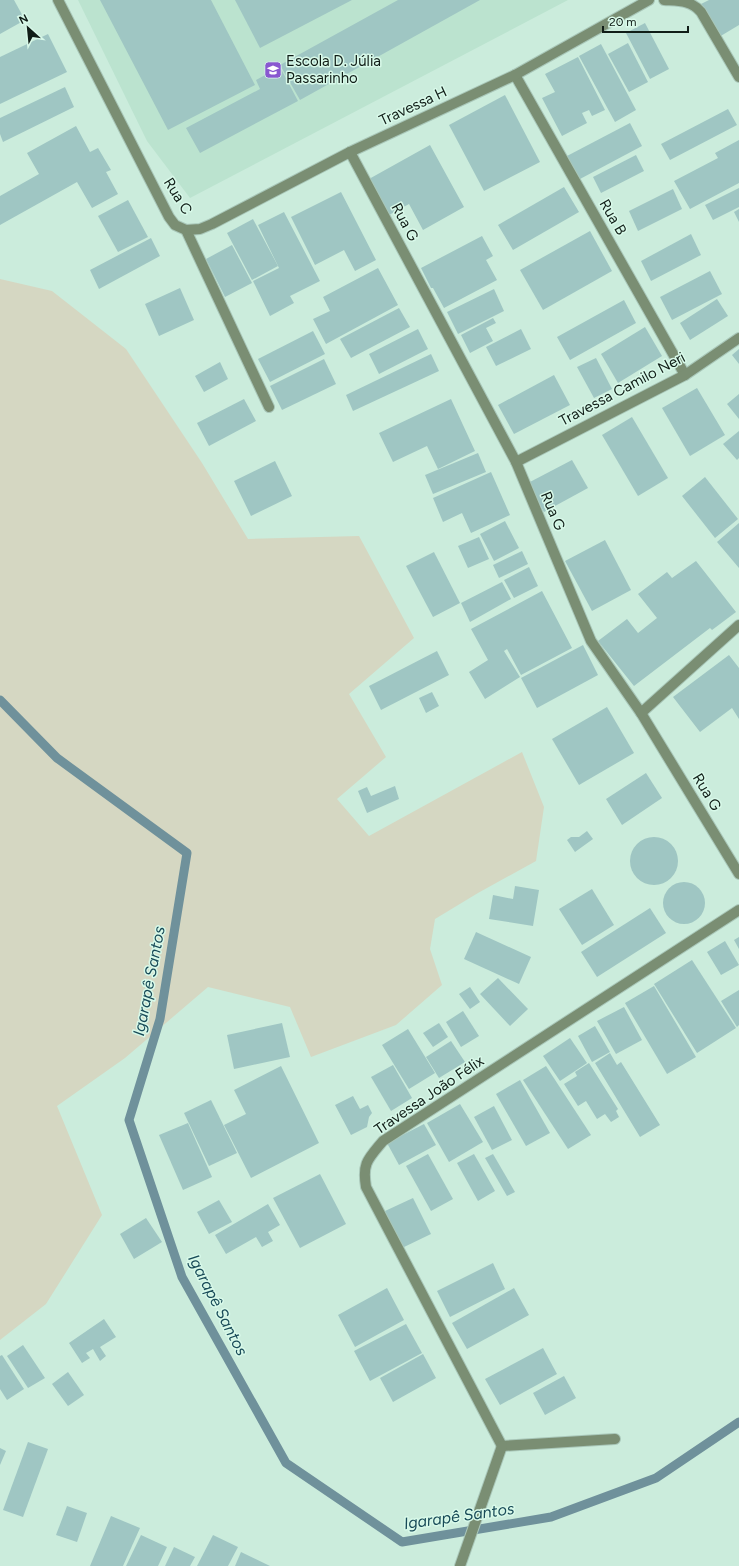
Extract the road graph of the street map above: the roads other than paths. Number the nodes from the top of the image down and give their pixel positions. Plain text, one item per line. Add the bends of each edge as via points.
1 (58, 0) edge
2 (648, 0) edge
3 (664, 0) edge
4 (515, 75) junction
5 (739, 77) edge
6 (350, 152) junction
7 (186, 230) junction
8 (739, 338) edge
9 (685, 375) junction
10 (269, 407) dead end
11 (516, 462) junction
12 (739, 625) edge
13 (641, 713) junction
14 (739, 874) edge
15 (739, 910) edge
16 (615, 1439) dead end
17 (502, 1446) junction
18 (460, 1566) edge

1 - 7 street, Rua C via 169,217 175,225
2 - 4 street, Travessa H
3 - 5 street via 688,2 696,6
4 - 6 street, Travessa H
4 - 9 street, Rua B
6 - 7 street, Travessa H via 212,224
6 - 11 street, Rua G
7 - 10 street, Rua C
8 - 9 street, Travessa Camilo Neri
9 - 11 street, Travessa Camilo Neri
11 - 13 street, Rua G via 592,641
12 - 13 street
13 - 14 street, Rua G
15 - 17 street, Travessa João Félix via 383,1141 368,1159 364,1173 366,1187
16 - 17 street
17 - 18 street

